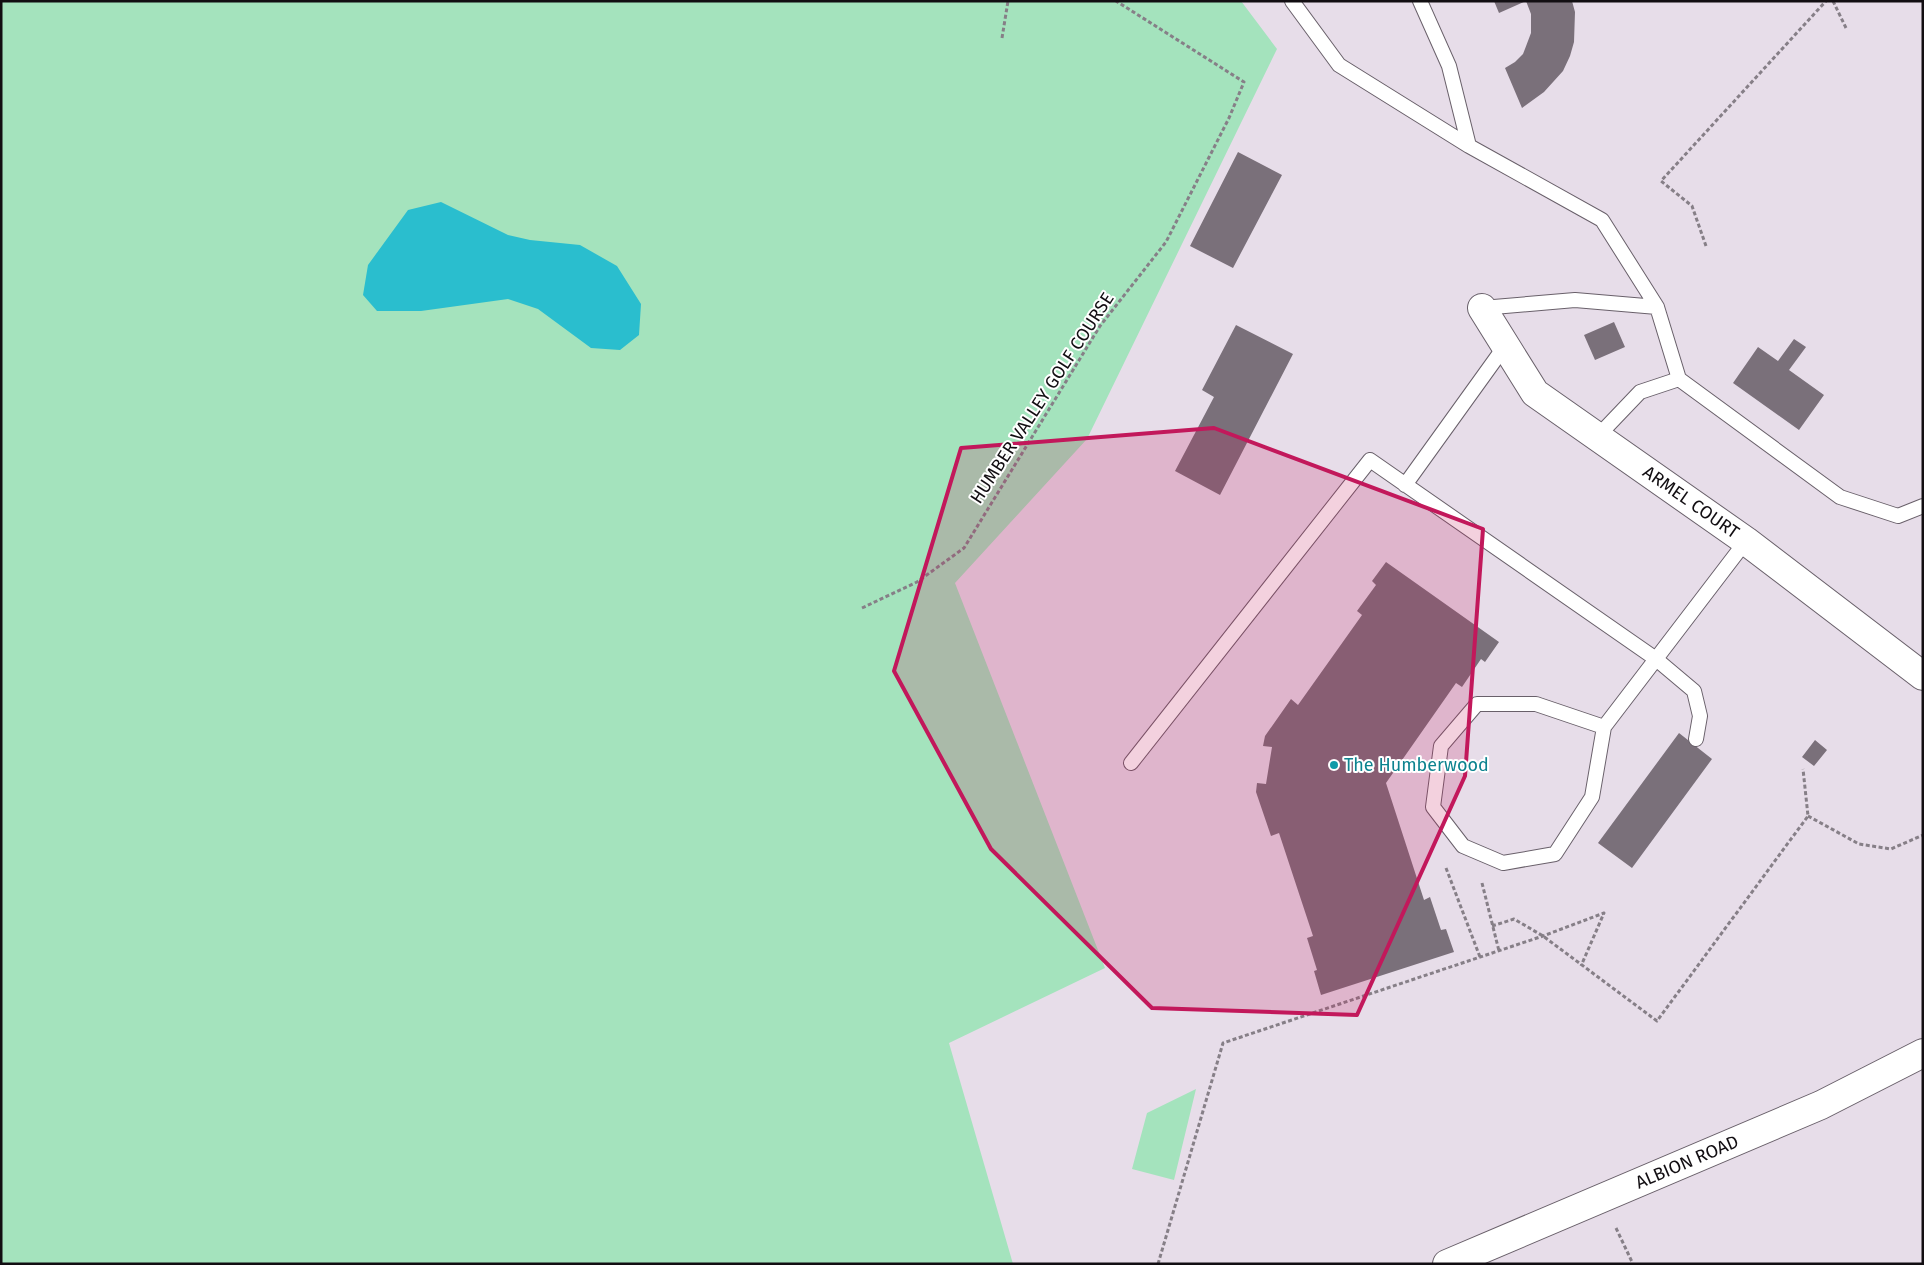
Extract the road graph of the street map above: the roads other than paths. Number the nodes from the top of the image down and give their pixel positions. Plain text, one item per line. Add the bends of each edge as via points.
1 (1292, 1) edge
2 (1420, 1) edge
3 (1469, 146) junction
4 (1657, 307) junction
5 (1482, 308) joint
6 (1505, 346) junction
7 (1679, 379) junction
8 (1597, 437) junction
9 (1405, 485) junction
10 (1923, 506) edge
11 (1746, 542) junction
12 (1656, 659) junction
13 (1923, 676) edge
14 (1604, 727) junction
15 (1696, 739) dead end
16 (1131, 763) dead end
17 (1923, 1053) edge
18 (1447, 1264) edge

1 - 3 lane via 1339,64
2 - 3 lane via 1449,66
3 - 4 lane via 1602,220
4 - 5 lane via 1575,300
4 - 7 lane
5 - 6 street, ARMEL COURT
6 - 8 street, ARMEL COURT via 1535,393
6 - 9 lane
7 - 8 lane via 1640,392
7 - 10 lane via 1840,497 1898,516
8 - 11 street, ARMEL COURT
9 - 12 lane
9 - 16 lane via 1370,460
11 - 12 lane
11 - 13 street, ARMEL COURT
12 - 14 lane
12 - 15 lane via 1694,691 1700,716
14 - 14 lane via 1592,797 1555,854 1503,863 1463,846 1433,808 1441,746 1477,704 1536,704
17 - 18 street, ALBION ROAD via 1821,1105

